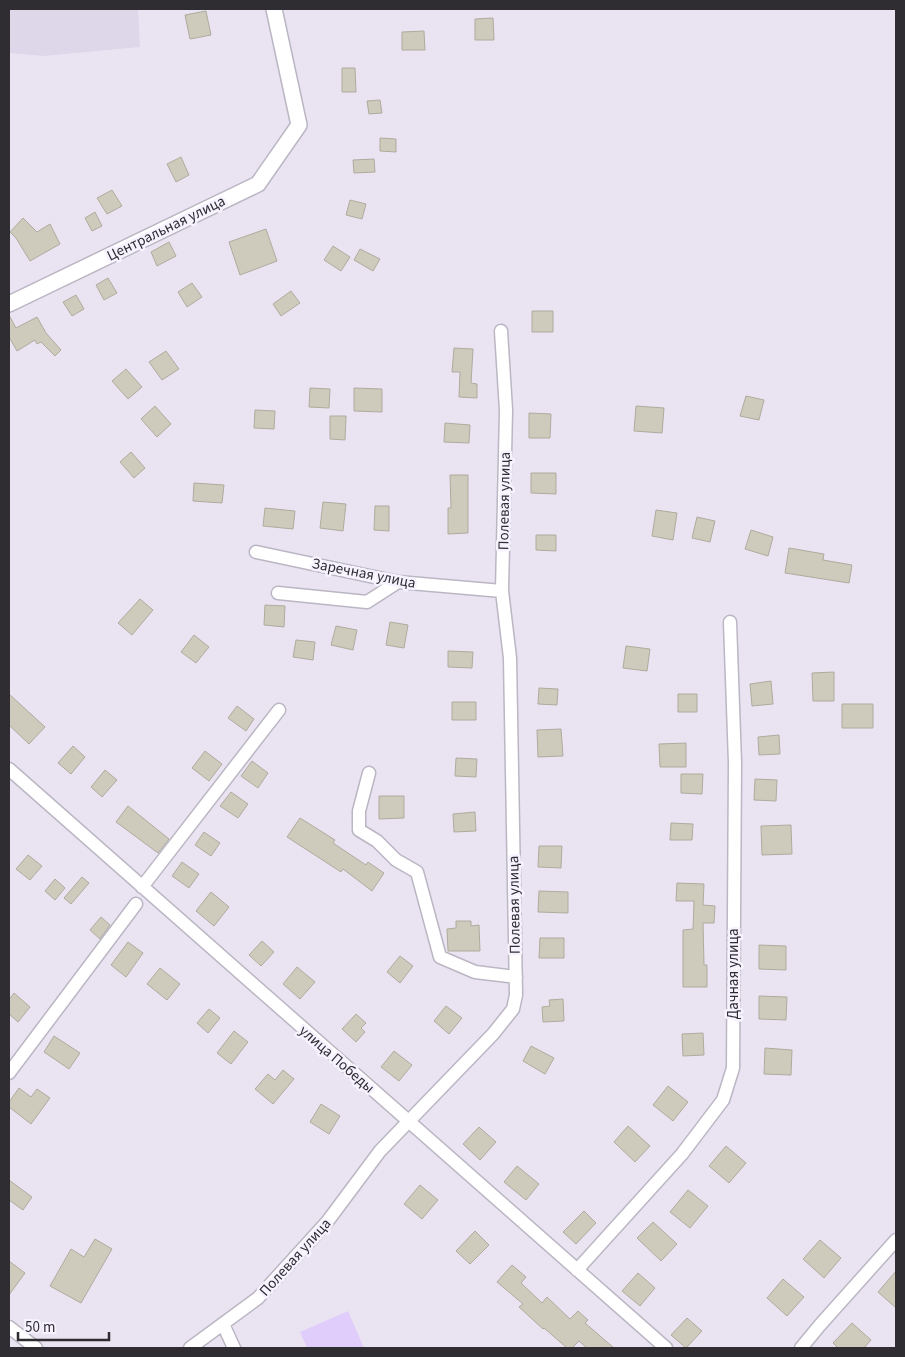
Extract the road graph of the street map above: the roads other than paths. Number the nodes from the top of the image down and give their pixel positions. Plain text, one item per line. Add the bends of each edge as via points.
1 (274, 9) edge
2 (9, 304) edge
3 (501, 331) dead end
4 (256, 552) dead end
5 (398, 582) junction
6 (502, 591) junction
7 (278, 593) dead end
8 (730, 622) dead end
9 (280, 710) dead end
10 (9, 769) edge
11 (369, 773) dead end
12 (142, 887) junction
13 (136, 904) dead end
14 (516, 978) junction
15 (9, 1073) edge
16 (409, 1122) junction
17 (896, 1240) edge
18 (577, 1270) junction
19 (223, 1324) junction
20 (9, 1327) edge
21 (36, 1348) edge
22 (190, 1348) edge
23 (234, 1348) edge
24 (666, 1348) edge
25 (801, 1348) edge

1 - 2 street, Центральная улица via 299,125 258,184
3 - 6 street, Полевая улица via 506,410
4 - 5 street, Заречная улица
5 - 6 street, Заречная улица
5 - 7 street via 367,602
6 - 14 street, Полевая улица via 510,658
8 - 18 street, Дачная улица via 735,763 733,1068 723,1100 682,1154
9 - 12 street
10 - 12 street, улица Победы
11 - 14 street via 359,811 358,830 417,872 440,957 474,972
12 - 16 street, улица Победы
13 - 15 street
14 - 16 street, Полевая улица via 513,1009
16 - 18 street, улица Победы
16 - 19 street, Полевая улица via 380,1150 327,1222 258,1298
17 - 25 street
18 - 24 street, улица Победы
19 - 22 street, Полевая улица
19 - 23 street
20 - 21 street

